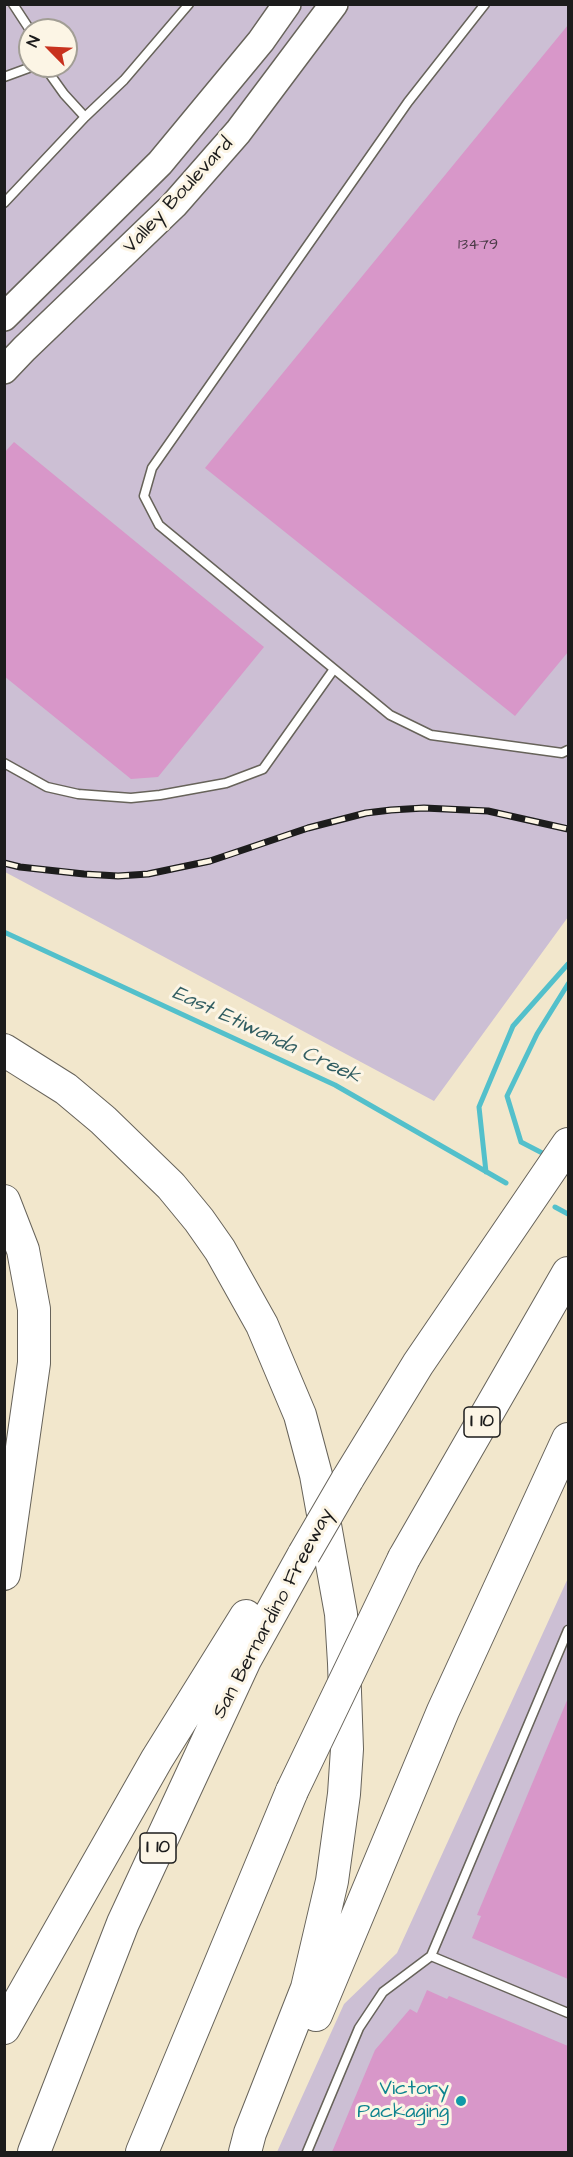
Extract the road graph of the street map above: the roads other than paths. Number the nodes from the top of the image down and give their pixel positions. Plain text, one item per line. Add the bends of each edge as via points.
1 (13, 4) edge
2 (189, 4) edge
3 (287, 4) edge
4 (334, 4) edge
5 (485, 4) edge
6 (22, 18) edge
7 (53, 78) edge
8 (85, 117) junction
9 (4, 203) edge
10 (4, 318) edge
11 (4, 370) edge
12 (334, 669) junction
13 (568, 750) edge
14 (4, 763) edge
15 (4, 1050) edge
16 (568, 1144) edge
17 (4, 1201) edge
18 (564, 1280) edge
19 (568, 1439) edge
20 (304, 1554) junction
21 (4, 1575) edge
22 (568, 1630) edge
23 (431, 1956) junction
24 (568, 2013) edge
25 (4, 2028) edge
26 (34, 2152) edge
27 (142, 2152) edge
28 (245, 2152) edge
29 (255, 2152) edge
30 (307, 2152) edge

1 - 6 lane
2 - 8 lane via 124,80
3 - 10 main road, Valley Boulevard via 160,163
4 - 11 main road, Valley Boulevard via 238,132 174,205
5 - 12 lane via 408,102 152,468 144,496 159,525
7 - 8 lane
8 - 9 lane
12 - 13 lane via 390,715 431,735 562,753
12 - 14 lane via 263,769 226,783 131,798 78,794 47,787
15 - 28 highway via 66,1089 103,1120 171,1186 199,1220 262,1325 300,1415 316,1475 341,1614 347,1749 344,1794 332,1881 308,1988
16 - 20 highway, San Bernardino Freeway / I 10, bridge via 418,1364
17 - 21 highway via 23,1250 34,1309 34,1363
18 - 27 highway, I 10, bridge via 404,1558 292,1791
19 - 29 highway via 443,1711
20 - 25 highway via 250,1610 158,1759
20 - 26 highway, San Bernardino Freeway / I 10 via 245,1660 123,1923
22 - 23 lane
23 - 24 lane
23 - 30 lane via 383,1992 358,2028

